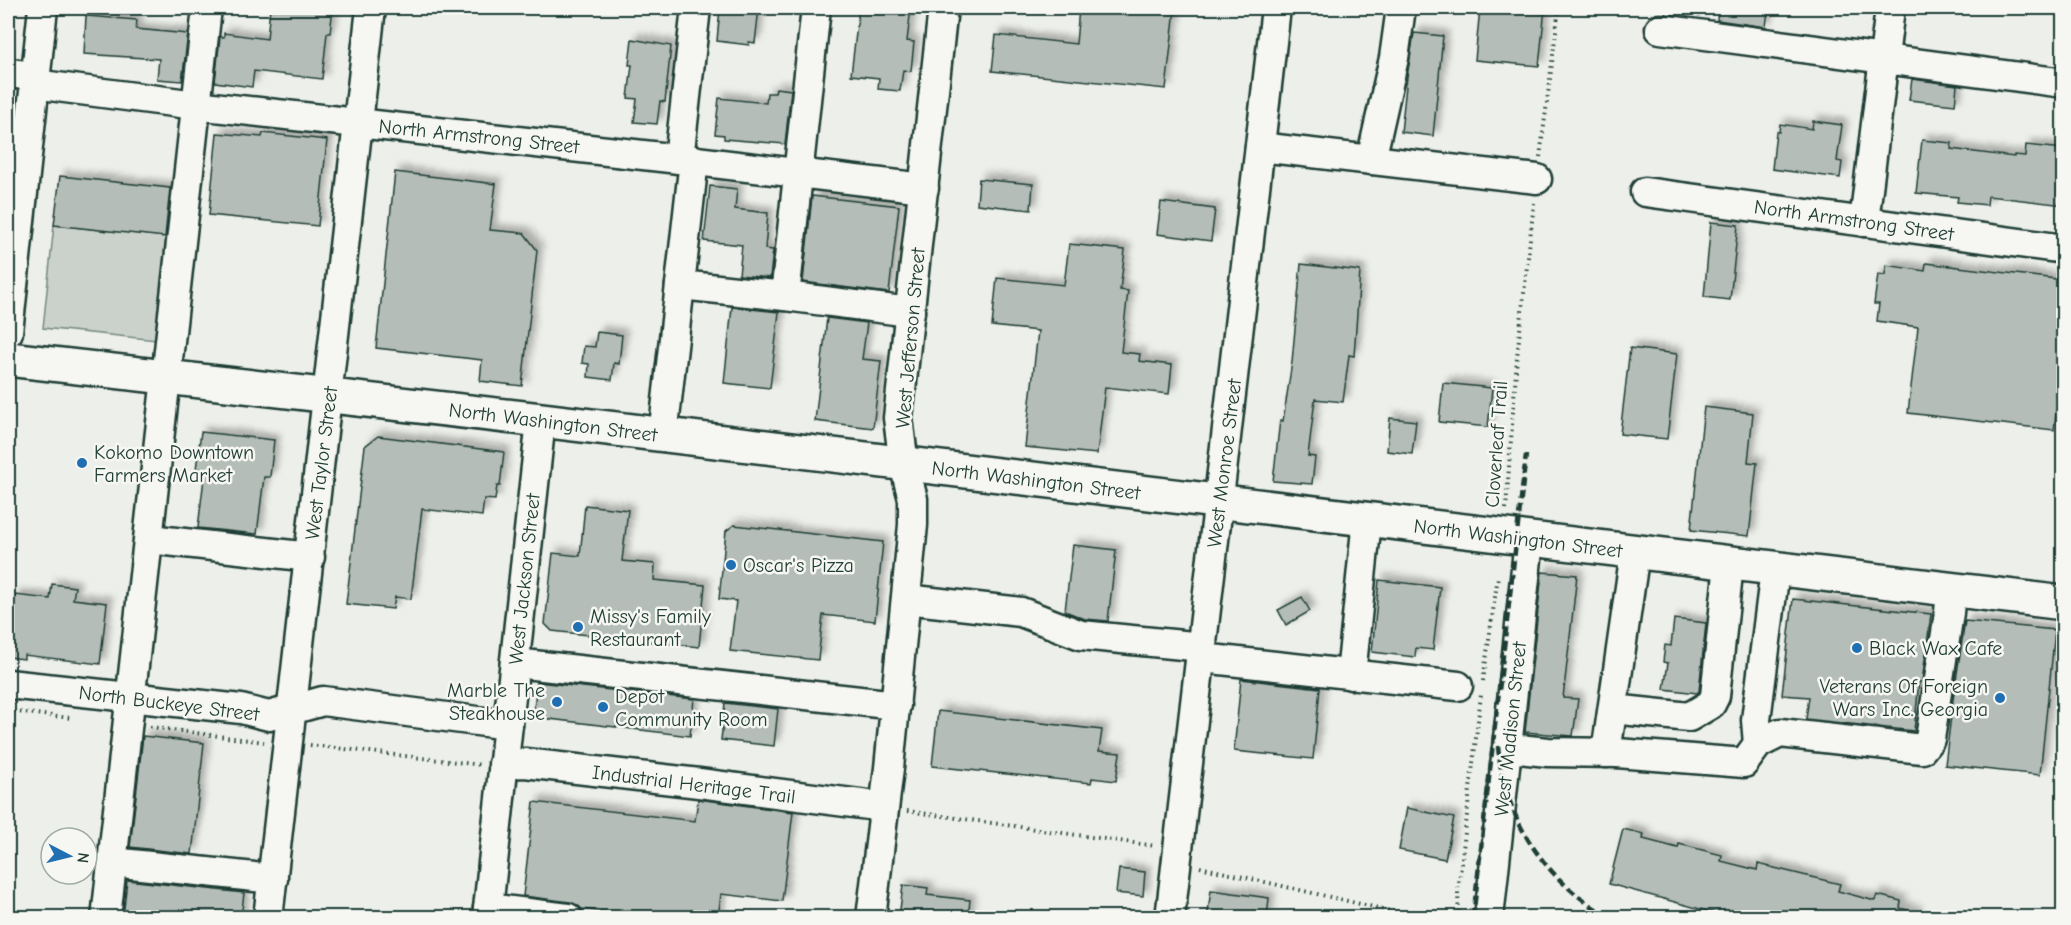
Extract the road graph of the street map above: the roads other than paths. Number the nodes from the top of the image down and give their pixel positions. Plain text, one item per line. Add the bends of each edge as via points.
1 (43, 8) edge
2 (207, 8) edge
3 (371, 8) edge
4 (696, 8) edge
5 (816, 8) edge
6 (943, 8) edge
7 (1276, 8) edge
8 (1401, 8) edge
9 (1890, 8) edge
10 (1660, 29) dead end
11 (1884, 59) junction
12 (26, 78) edge
13 (2064, 83) edge
14 (196, 105) junction
15 (358, 122) junction
16 (1260, 147) junction
17 (686, 160) junction
18 (1371, 160) junction
19 (798, 173) junction
20 (1537, 179) road end
21 (924, 188) junction
22 (1645, 192) dead end
23 (1864, 222) junction
24 (2064, 249) edge
25 (680, 285) junction
26 (785, 296) junction
27 (910, 312) junction
28 (8, 332) edge
29 (8, 359) edge
30 (167, 377) junction
31 (329, 396) junction
32 (542, 420) junction
33 (663, 436) junction
34 (904, 465) junction
35 (1219, 502) junction
36 (1367, 520) junction
37 (1517, 538) junction
38 (149, 539) junction
39 (1635, 552) junction
40 (310, 558) junction
41 (1729, 564) junction
42 (1775, 570) junction
43 (1951, 589) junction
44 (906, 599) junction
45 (2064, 603) edge
46 (1203, 652) junction
47 (515, 663) junction
48 (1351, 675) junction
49 (8, 684) edge
50 (1458, 686) dead end
51 (131, 697) junction
52 (896, 705) junction
53 (1613, 709) junction
54 (292, 711) junction
55 (508, 725) junction
56 (1758, 744) junction
57 (1508, 748) junction
58 (1606, 753) junction
59 (503, 764) junction
60 (884, 807) junction
61 (112, 862) junction
62 (273, 879) junction
63 (487, 913) edge
64 (106, 918) edge
65 (268, 918) edge
66 (568, 918) edge
67 (871, 918) edge
68 (1170, 918) edge
69 (1489, 918) edge

1 - 12 street
2 - 14 street
3 - 15 street, West Taylor Street
4 - 17 street
5 - 19 street
6 - 21 street, West Jefferson Street
7 - 16 street, West Monroe Street
8 - 18 street
9 - 11 street
10 - 11 street
11 - 13 street
11 - 23 street
12 - 14 street, North Armstrong Street
12 - 28 street
14 - 15 street, North Armstrong Street
14 - 30 street
15 - 17 street, North Armstrong Street
15 - 31 street, West Taylor Street
16 - 18 street
16 - 35 street, West Monroe Street
17 - 19 street, North Armstrong Street
17 - 25 street
18 - 20 street
19 - 21 street, North Armstrong Street
19 - 26 street
21 - 27 street, West Jefferson Street
22 - 23 street, North Armstrong Street
23 - 24 street, North Armstrong Street
25 - 26 street
25 - 33 street
26 - 27 street
27 - 34 street, West Jefferson Street via 898,418
29 - 30 main road, North Washington Street
30 - 31 main road, North Washington Street
30 - 38 street
31 - 32 main road, North Washington Street
31 - 40 street, West Taylor Street
32 - 33 main road, North Washington Street
32 - 47 street, West Jackson Street
33 - 34 main road, North Washington Street
34 - 35 main road, North Washington Street
34 - 44 street, West Jefferson Street via 913,499
35 - 36 main road, North Washington Street
35 - 46 street, West Monroe Street
36 - 37 main road, North Washington Street
36 - 48 street
37 - 39 main road, North Washington Street
37 - 57 street, West Madison Street
38 - 40 street
38 - 51 street
39 - 41 main road, North Washington Street
39 - 53 street
40 - 54 street, West Taylor Street
41 - 42 main road, North Washington Street
41 - 53 street via 1712,704 1689,717
42 - 43 main road, North Washington Street
42 - 56 street via 1756,720
43 - 45 main road, North Washington Street
43 - 56 street via 1930,739 1922,749 1780,734
44 - 46 street via 1021,612 1081,635
44 - 52 street, West Jefferson Street
46 - 48 street
46 - 68 street, West Monroe Street
47 - 52 street
47 - 55 street, West Jackson Street
48 - 50 street
49 - 51 street, North Buckeye Street
51 - 54 street, North Buckeye Street via 241,709 269,716
51 - 61 street
52 - 60 street, West Jefferson Street
53 - 58 street
54 - 55 street, North Buckeye Street via 323,701
54 - 62 street, West Taylor Street
55 - 59 street, West Jackson Street
56 - 58 street via 1744,763
57 - 58 street
57 - 69 street, West Madison Street
59 - 60 street, Industrial Heritage Trail via 699,783
59 - 63 street, West Jackson Street
60 - 67 street, West Jefferson Street
61 - 62 street
61 - 64 street
62 - 65 street, West Taylor Street
63 - 66 street

